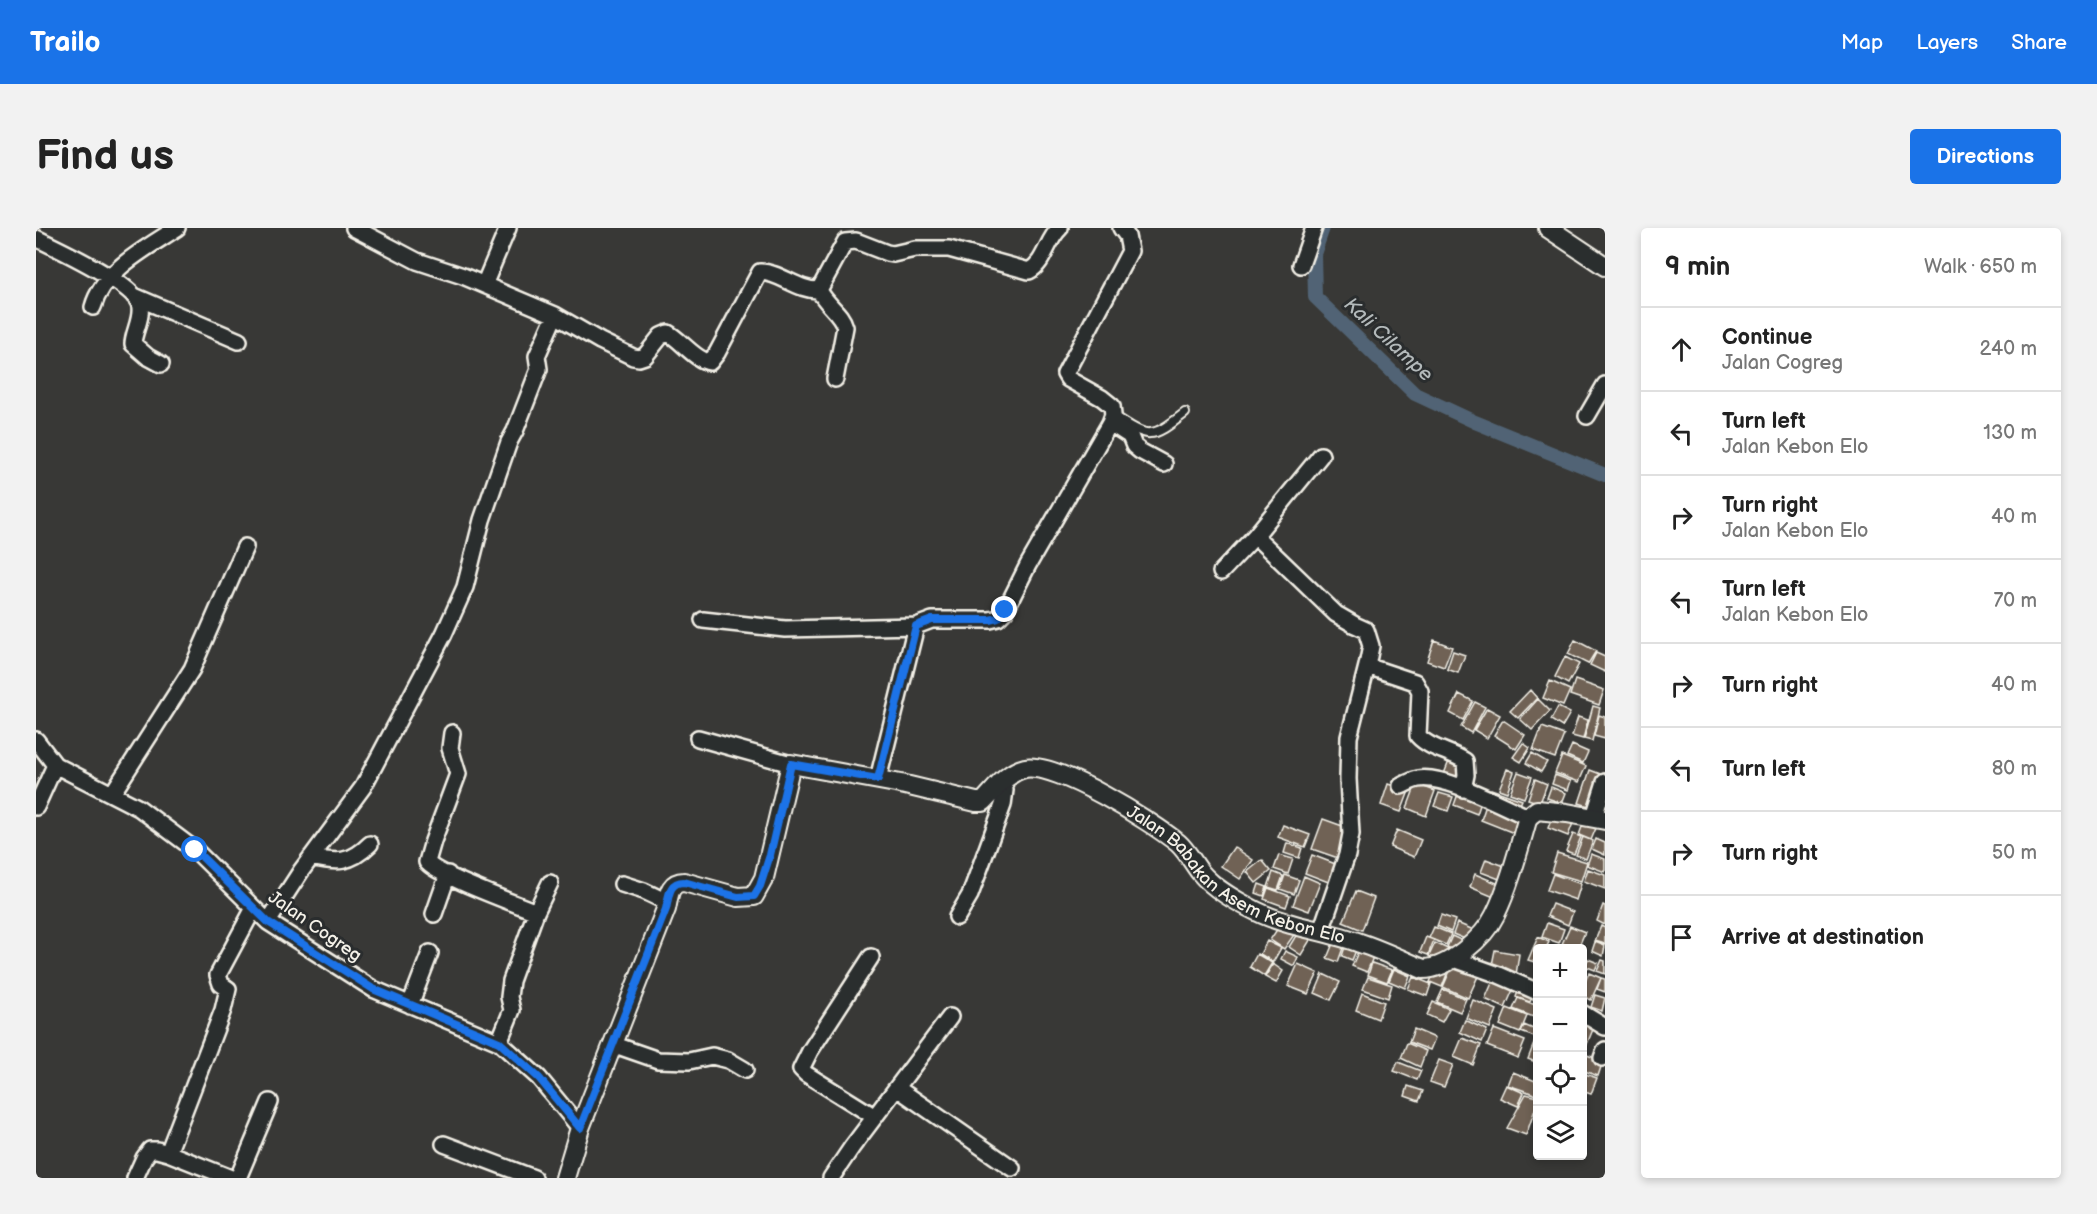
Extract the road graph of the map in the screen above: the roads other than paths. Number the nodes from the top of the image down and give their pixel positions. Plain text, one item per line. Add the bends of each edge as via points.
1 (177, 228) edge
2 (508, 228) edge
3 (1060, 228) edge
4 (1121, 228) edge
5 (1314, 228) edge
6 (1548, 228) edge
7 (363, 230) edge
8 (36, 238) edge
9 (1301, 266) dead end
10 (1605, 266) edge
11 (110, 278) junction
12 (484, 285) junction
13 (819, 290) junction
14 (134, 296) junction
15 (93, 307) dead end
16 (555, 315) junction
17 (239, 341) dead end
18 (161, 364) dead end
19 (835, 379) dead end
20 (1605, 385) edge
21 (1185, 413) dead end
22 (1587, 416) dead end
23 (1112, 419) junction
24 (1321, 455) dead end
25 (1164, 464) dead end
26 (1255, 536) junction
27 (245, 547) dead end
28 (1221, 572) dead end
29 (703, 620) dead end
30 (916, 626) junction
31 (1367, 666) junction
32 (452, 733) dead end
33 (698, 738) dead end
34 (36, 740) edge
35 (791, 764) junction
36 (55, 765) junction
37 (878, 779) junction
38 (1605, 782) edge
39 (1001, 783) junction
40 (1401, 786) dead end
41 (1464, 789) junction
42 (112, 794) junction
43 (36, 807) edge
44 (1528, 817) junction
45 (1600, 819) edge
46 (370, 844) dead end
47 (311, 857) junction
48 (448, 874) junction
49 (550, 883) dead end
50 (622, 884) dead end
51 (667, 902) junction
52 (254, 908) junction
53 (536, 912) junction
54 (434, 914) dead end
55 (957, 917) dead end
56 (268, 922) junction
57 (1321, 931) junction
58 (430, 953) dead end
59 (871, 957) dead end
60 (1454, 959) junction
61 (1533, 990) edge
62 (410, 1005) junction
63 (1587, 1015) edge
64 (950, 1017) dead end
65 (1604, 1024) edge
66 (499, 1042) junction
67 (612, 1044) junction
68 (745, 1070) dead end
69 (897, 1088) junction
70 (270, 1102) dead end
71 (875, 1117) junction
72 (580, 1128) junction
73 (444, 1144) dead end
74 (168, 1153) junction
75 (1012, 1168) dead end
76 (135, 1178) edge
77 (231, 1178) edge
78 (238, 1178) edge
79 (534, 1178) edge
80 (565, 1178) edge
81 (831, 1178) edge

1 - 11 street
2 - 12 street
3 - 13 street via 1029,271 949,249 915,249 893,254 847,241
4 - 23 street via 1130,251 1065,374 1108,402
5 - 9 street
6 - 10 street
7 - 12 street via 417,261
8 - 11 street
11 - 14 street
11 - 15 street via 97,294
12 - 16 street
13 - 16 street via 760,272 711,362 701,359 668,333 645,356 633,357
13 - 19 street via 845,327
14 - 17 street
14 - 18 street via 140,311 133,344
16 - 47 street via 537,356 538,369 482,520 465,587 363,787
20 - 22 street
21 - 23 lane via 1153,434
23 - 25 street via 1130,436 1134,446
23 - 30 street via 998,618 932,620
24 - 26 street
26 - 28 street
26 - 31 street via 1336,614 1366,630 1371,646
27 - 42 street via 192,669
29 - 30 street via 785,629
30 - 37 street
31 - 41 street via 1415,682 1420,691 1418,736 1464,761
31 - 57 street via 1349,737 1351,834
32 - 48 street via 450,748 458,774 427,860 432,868
33 - 35 street
34 - 36 street, Jalan Cogreg
35 - 37 street, Jalan Babakan Asem Kebon Elo
35 - 51 street via 758,892 738,897 679,882 669,891
36 - 42 street, Jalan Cogreg
36 - 43 street
37 - 39 street, Jalan Babakan Asem Kebon Elo via 976,802 983,802
38 - 45 street
39 - 55 street via 1005,790 1003,805 970,895
39 - 57 street, Jalan Babakan Asem Kebon Elo via 1027,768 1084,785 1180,845 1201,873 1232,898 1278,921
40 - 41 street via 1419,779
41 - 44 street
42 - 52 street, Jalan Cogreg via 139,808 195,850
44 - 45 street via 1537,810
44 - 60 street, Jalan Babakan Asem Kebon Elo via 1495,917
46 - 47 street via 361,853 338,862
47 - 56 street
48 - 53 street
48 - 54 street
49 - 53 street
50 - 51 street
51 - 67 street
52 - 56 street, Jalan Cogreg
52 - 74 street via 218,975 228,989 223,1010
53 - 66 street via 511,981 512,1010
56 - 62 street, Jalan Cogreg via 373,989
57 - 60 street, Jalan Babakan Asem Kebon Elo via 1423,969 1434,969
58 - 62 street
59 - 71 street via 801,1069
60 - 61 street
62 - 66 street, Jalan Cogreg
63 - 65 street
64 - 69 street
66 - 72 street, Jalan Cogreg via 539,1078
67 - 68 street via 658,1060 712,1056
67 - 72 street
69 - 71 street
69 - 75 street
70 - 78 street
71 - 81 street
72 - 80 street
73 - 79 street
74 - 76 street via 150,1150
74 - 77 street

